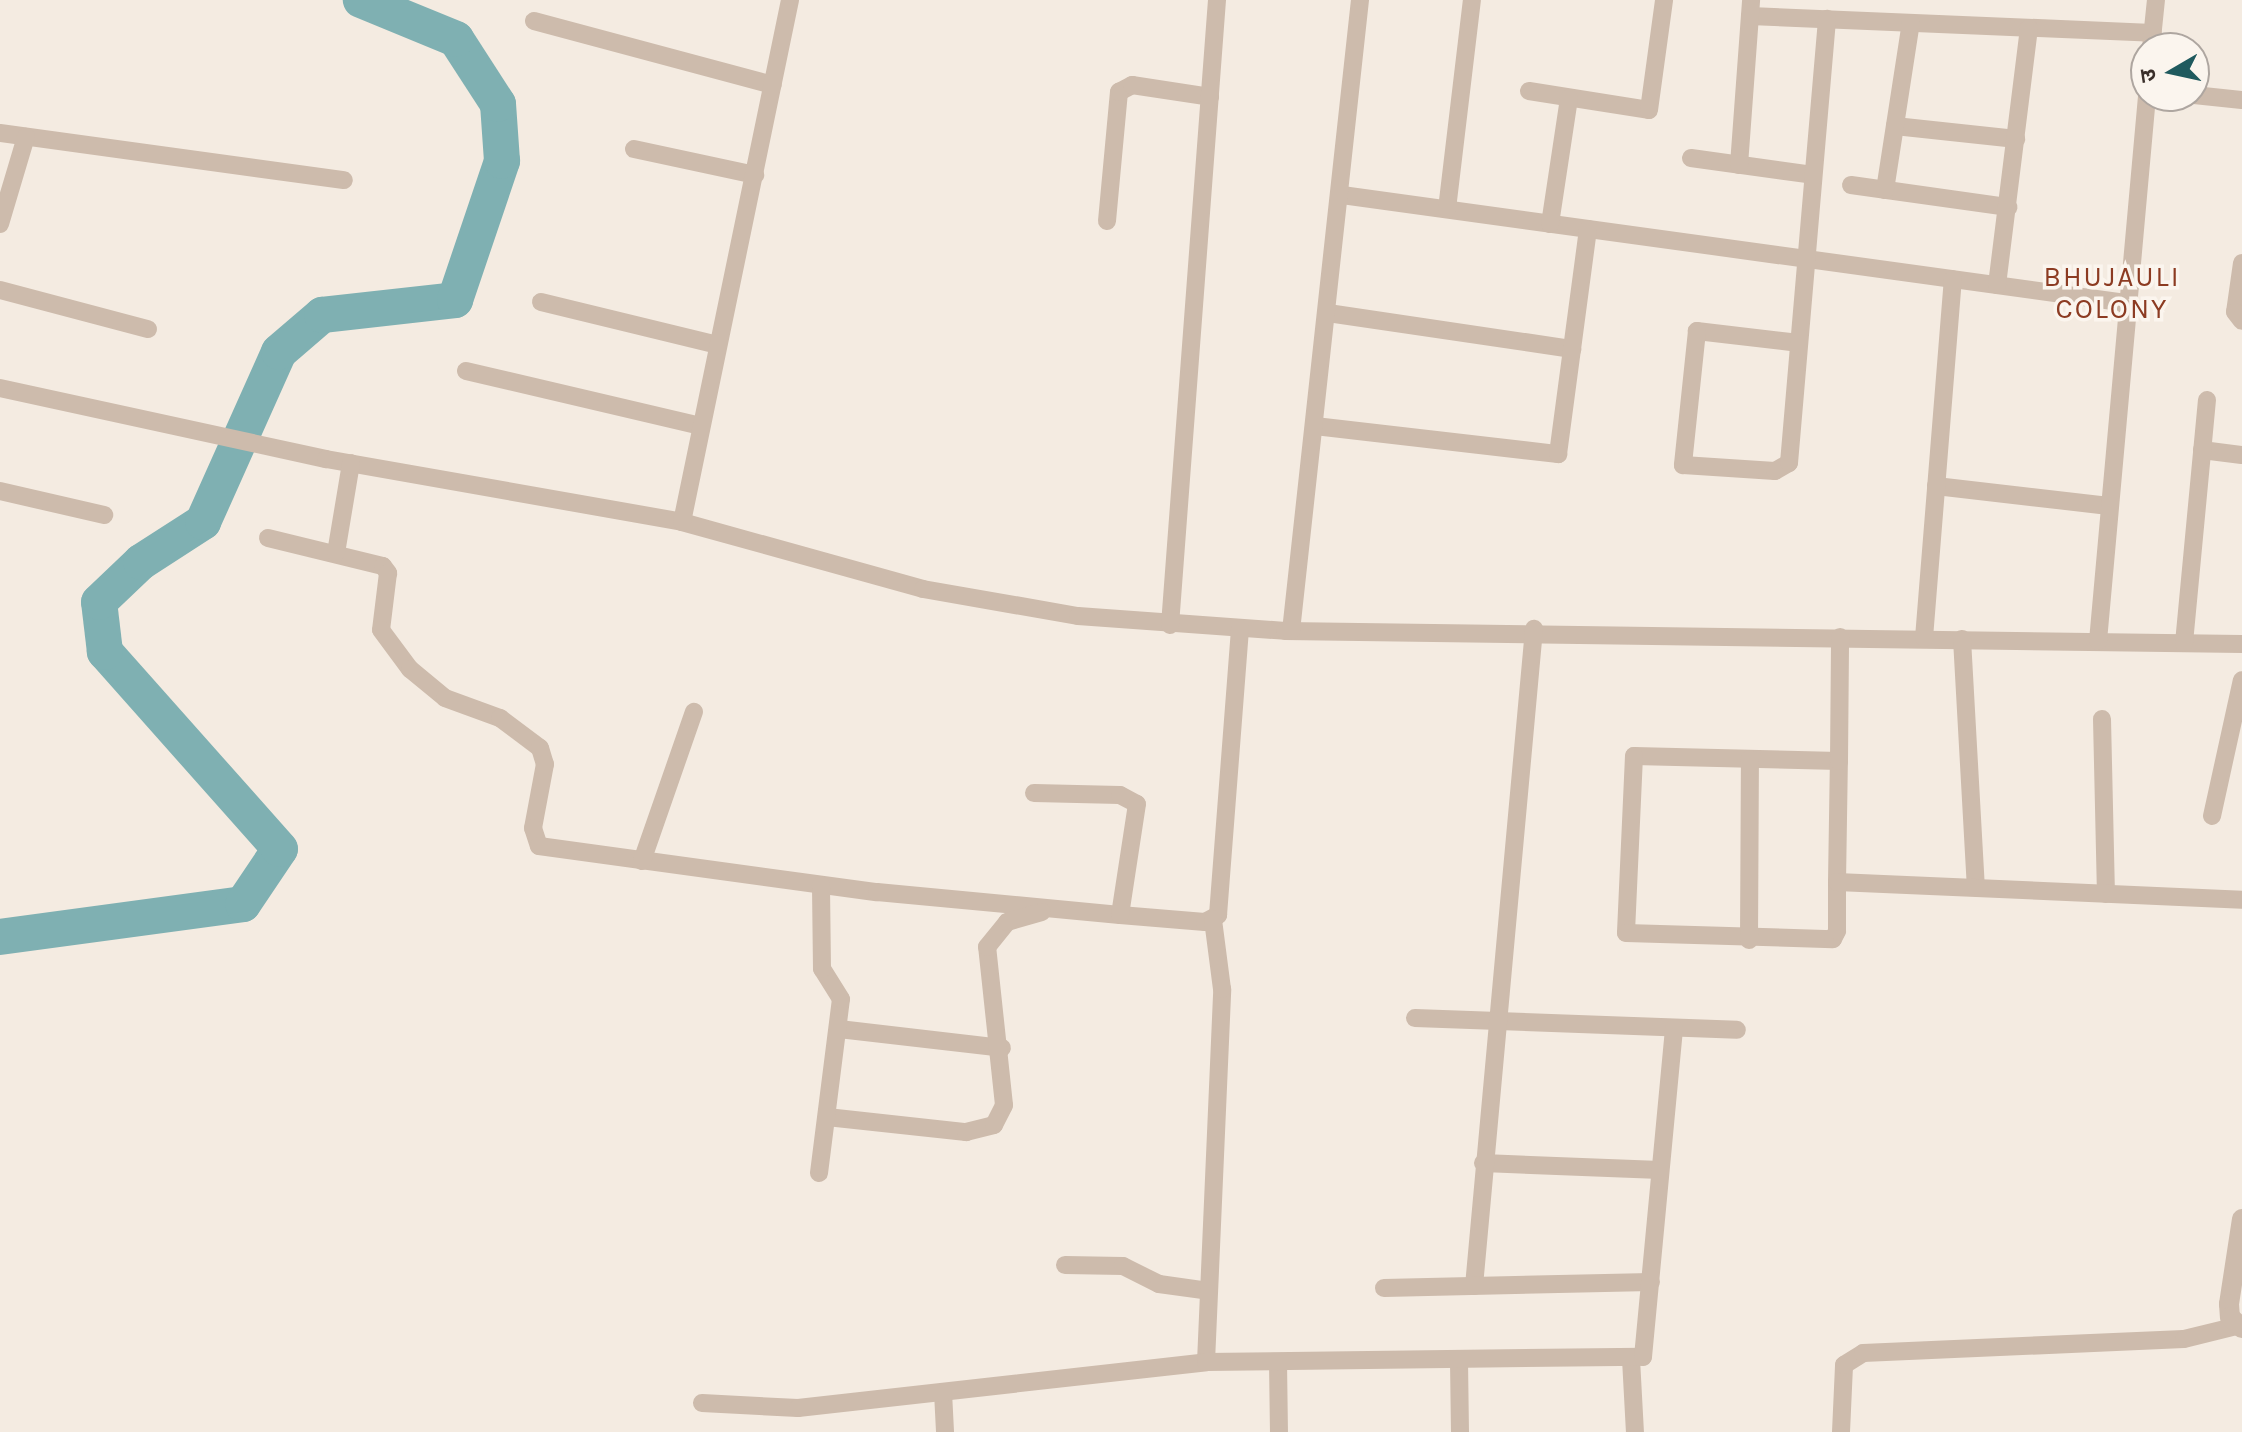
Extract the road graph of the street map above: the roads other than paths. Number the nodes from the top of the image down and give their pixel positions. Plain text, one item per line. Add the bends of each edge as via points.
1 (790, 0) edge
2 (1217, 0) edge
3 (1360, 0) edge
4 (1472, 0) edge
5 (1664, 0) edge
6 (2156, 0) edge
7 (1750, 8) edge
8 (1827, 19) junction
9 (534, 21) dead end
10 (1911, 23) junction
11 (2029, 28) junction
12 (2153, 32) edge
13 (2130, 38) edge
14 (773, 85) junction
15 (1529, 91) dead end
16 (1210, 97) junction
17 (2210, 97) edge
18 (1569, 98) junction
19 (2242, 100) edge
20 (2145, 112) edge
21 (1895, 126) junction
22 (0, 133) edge
23 (26, 137) junction
24 (2016, 139) junction
25 (634, 149) dead end
26 (1691, 158) dead end
27 (1739, 165) junction
28 (755, 175) junction
29 (1813, 175) junction
30 (344, 180) dead end
31 (1851, 185) dead end
32 (1885, 190) junction
33 (1342, 195) junction
34 (2008, 207) junction
35 (1447, 209) junction
36 (1107, 221) dead end
37 (0, 224) edge
38 (1550, 224) junction
39 (1588, 229) junction
40 (1806, 259) junction
41 (2242, 263) edge
42 (1953, 279) junction
43 (1997, 285) junction
44 (0, 290) edge
45 (541, 302) dead end
46 (2126, 303) junction
47 (1328, 313) junction
48 (2242, 321) edge
49 (148, 329) dead end
50 (1799, 343) junction
51 (718, 345) junction
52 (1572, 349) junction
53 (466, 371) dead end
54 (0, 388) edge
55 (2207, 400) dead end
56 (700, 426) junction
57 (1315, 426) junction
58 (2202, 450) junction
59 (2242, 455) edge
60 (351, 463) junction
61 (1936, 486) junction
62 (0, 491) edge
63 (2109, 506) junction
64 (104, 515) dead end
65 (682, 522) junction
66 (268, 538) dead end
67 (336, 553) junction
68 (1170, 625) junction
69 (1240, 629) junction
70 (1534, 629) junction
71 (1291, 631) junction
72 (1840, 637) junction
73 (1924, 638) junction
74 (1962, 639) junction
75 (2098, 641) junction
76 (2184, 643) junction
77 (2242, 644) edge
78 (2242, 680) edge
79 (694, 712) dead end
80 (2102, 719) dead end
81 (1750, 759) junction
82 (1839, 761) junction
83 (1034, 793) dead end
84 (2212, 816) dead end
85 (642, 861) junction
86 (1837, 882) junction
87 (821, 885) junction
88 (1976, 888) junction
89 (2106, 894) junction
90 (2242, 900) edge
91 (1052, 909) junction
92 (1120, 915) junction
93 (1213, 920) junction
94 (1749, 940) junction
95 (1415, 1018) dead end
96 (1495, 1021) junction
97 (1674, 1028) junction
98 (839, 1029) junction
99 (1737, 1030) dead end
100 (1002, 1048) junction
101 (827, 1117) junction
102 (1483, 1163) junction
103 (1660, 1170) junction
104 (819, 1173) dead end
105 (2242, 1219) edge
106 (1065, 1265) dead end
107 (1651, 1282) junction
108 (1474, 1286) junction
109 (1384, 1288) dead end
110 (1209, 1291) junction
111 (2240, 1327) edge
112 (1631, 1359) junction
113 (1459, 1361) junction
114 (1206, 1362) junction
115 (1278, 1362) junction
116 (943, 1392) junction
117 (702, 1403) dead end
118 (945, 1432) edge
119 (1279, 1432) edge
120 (1460, 1432) edge
121 (1635, 1432) edge
122 (1841, 1432) edge

1 - 14 street
2 - 16 street
3 - 33 street
4 - 35 street
5 - 18 street via 1649,110
6 - 12 street
7 - 8 street
7 - 27 street
8 - 10 street
8 - 29 street
9 - 14 street
10 - 11 street
10 - 21 street
11 - 13 street
11 - 24 street
14 - 28 street
15 - 18 street
16 - 36 street via 1132,85 1119,92
16 - 68 street
17 - 19 street
18 - 38 street
20 - 46 street
21 - 24 street
21 - 32 street
22 - 23 street
23 - 30 street
23 - 37 street
24 - 34 street
25 - 28 street
26 - 27 street
27 - 29 street
28 - 51 street
29 - 40 street
31 - 32 street
32 - 34 street
33 - 35 street
33 - 47 street
34 - 43 street
35 - 38 street
38 - 39 street
39 - 40 street
39 - 52 street
40 - 42 street
40 - 50 street
41 - 48 street via 2235,312
42 - 43 street
42 - 61 street
43 - 46 street
44 - 49 street
45 - 51 street
46 - 63 street
47 - 52 street
47 - 57 street
50 - 50 street via 1697,331 1683,465 1775,471 1789,463
51 - 56 street
52 - 57 street via 1562,445 1552,457
53 - 56 street
54 - 60 street
55 - 58 street
56 - 65 street
57 - 71 street
58 - 59 street
58 - 76 street
60 - 65 street
60 - 67 street
61 - 63 street
61 - 73 street
62 - 64 street
63 - 75 street
65 - 68 street via 923,589
66 - 67 street
67 - 85 street via 388,573 381,630 410,669 445,698 500,718 540,748 545,764 533,828 539,846
68 - 69 street
69 - 71 street
69 - 93 street
70 - 71 street
70 - 72 street
70 - 96 street
72 - 73 street
72 - 82 street
73 - 74 street
74 - 75 street
74 - 88 street
75 - 76 street
76 - 77 street
78 - 84 street
79 - 85 street
80 - 89 street
81 - 82 street
81 - 94 street
81 - 94 street via 1630,761 1625,918 1626,933 1636,936
82 - 86 street
83 - 92 street via 1120,795 1137,804
85 - 87 street
86 - 88 street
86 - 94 street via 1837,931 1828,944
87 - 91 street
87 - 98 street via 822,969 841,999
88 - 89 street
89 - 90 street
91 - 92 street
91 - 100 street via 1007,922 987,947
92 - 93 street
93 - 110 street via 1222,989
95 - 96 street
96 - 97 street
96 - 102 street
97 - 99 street
97 - 103 street
98 - 100 street
98 - 101 street
100 - 101 street via 1004,1105 994,1125 966,1132
101 - 104 street
102 - 103 street
102 - 108 street
103 - 107 street
105 - 111 street via 2229,1304
106 - 110 street via 1123,1266 1159,1284
107 - 108 street
107 - 112 street via 1646,1348
108 - 109 street
110 - 114 street
111 - 122 street via 2184,1339 1850,1356
112 - 113 street
112 - 121 street
113 - 115 street
113 - 120 street
114 - 115 street
114 - 116 street
115 - 119 street
116 - 117 street via 798,1408
116 - 118 street

